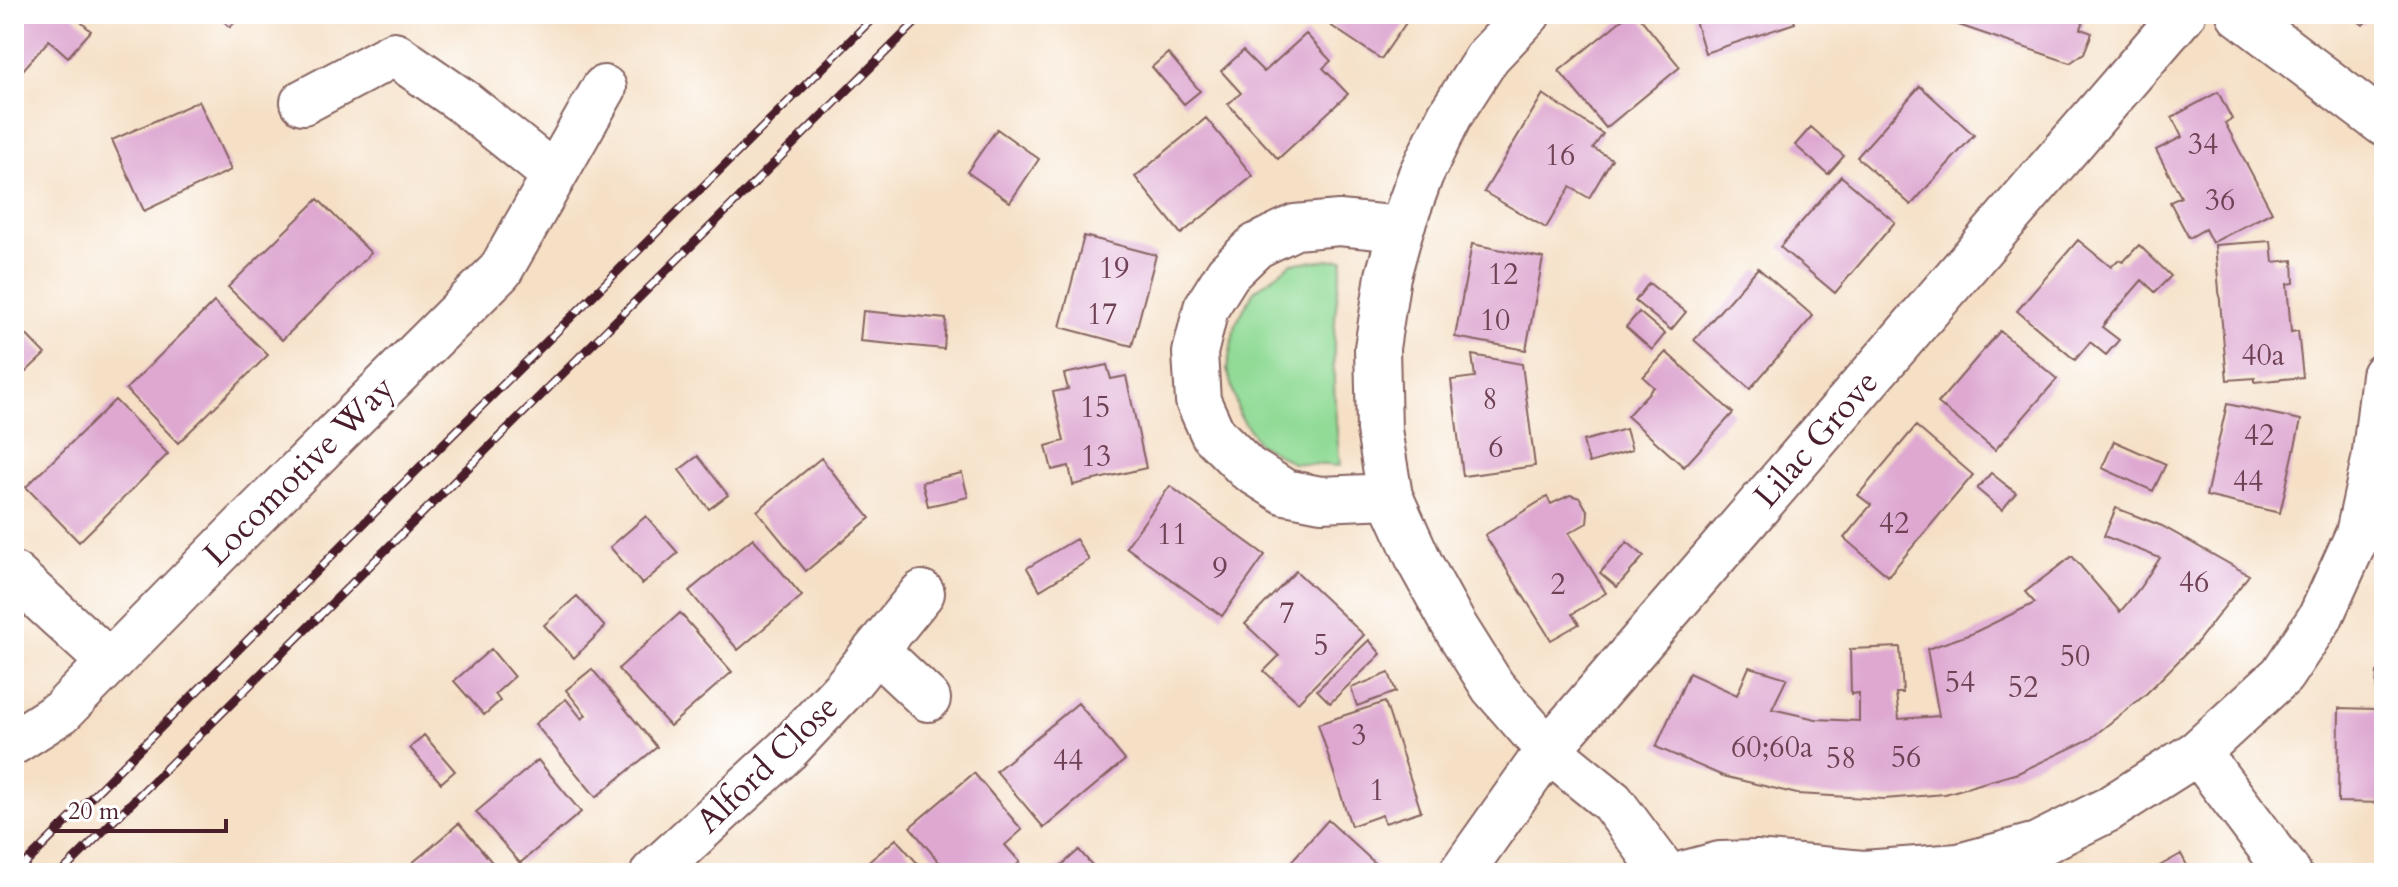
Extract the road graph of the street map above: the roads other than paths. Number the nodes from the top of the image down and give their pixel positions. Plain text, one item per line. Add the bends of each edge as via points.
1 (1528, 14) edge
2 (2183, 14) edge
3 (2239, 14) edge
4 (604, 88) dead end
5 (303, 102) dead end
6 (2384, 124) edge
7 (554, 175) junction
8 (1401, 229) junction
9 (2384, 375) edge
10 (1390, 496) junction
11 (14, 575) edge
12 (922, 593) dead end
13 (877, 651) junction
14 (109, 662) junction
15 (928, 699) dead end
16 (14, 742) edge
17 (1548, 750) junction
18 (2198, 752) junction
19 (653, 873) edge
20 (1461, 873) edge
21 (1665, 873) edge
22 (1686, 873) edge
23 (2289, 873) edge

1 - 8 street via 1488,56 1450,115
2 - 17 street, Lilac Grove
3 - 6 street
4 - 7 street, Locomotive Way
5 - 7 street via 394,54
7 - 14 street, Locomotive Way via 500,271
8 - 10 street via 1377,348 1379,430
8 - 10 street via 1339,223 1295,227 1256,246 1228,273 1206,308 1195,353 1198,401 1213,434 1247,468 1285,492 1321,499
9 - 18 street via 2358,534 2320,618 2282,675
10 - 17 street via 1462,638 1493,687
11 - 14 street
12 - 13 street, Alford Close
13 - 15 street
13 - 19 street, Alford Close via 787,750
14 - 16 street, Locomotive Way via 61,712
17 - 20 street, Lilac Grove
17 - 21 street via 1612,802
18 - 22 street via 2107,810 2037,845 1959,866 1863,873 1756,863 1720,864
18 - 23 street

